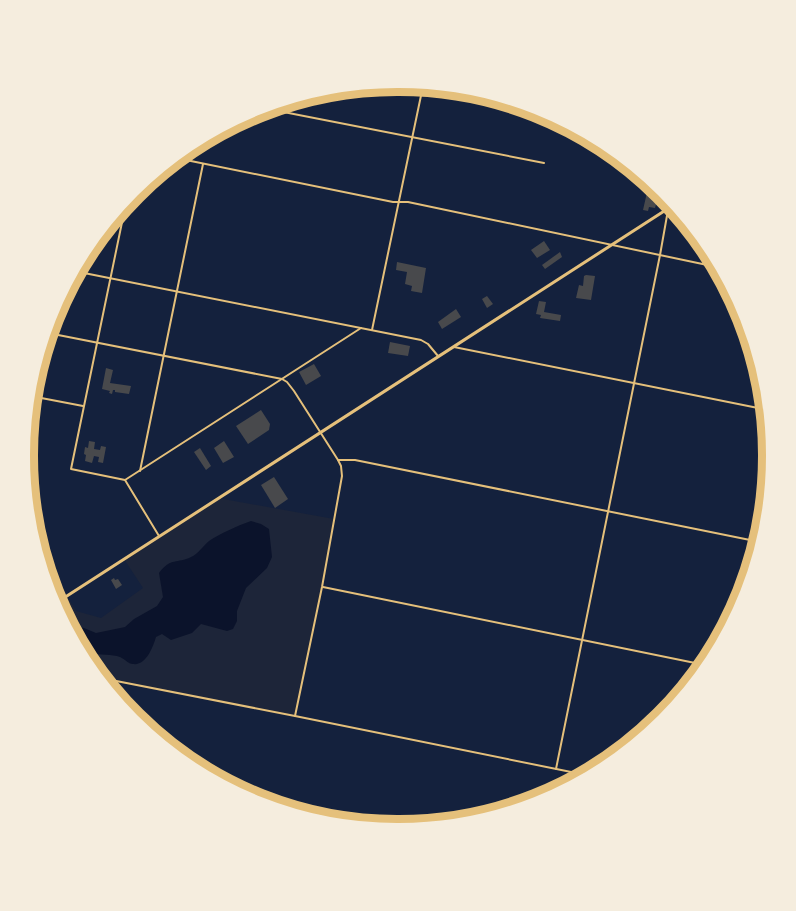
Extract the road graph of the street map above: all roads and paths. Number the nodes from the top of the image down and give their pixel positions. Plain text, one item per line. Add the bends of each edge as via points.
1 (422, 93) edge
2 (280, 111) edge
3 (412, 138) junction
4 (186, 160) edge
5 (543, 163) dead end
6 (203, 164) junction
7 (399, 202) junction
8 (665, 210) edge
9 (667, 212) edge
10 (122, 220) edge
11 (611, 245) junction
12 (660, 255) junction
13 (707, 265) edge
14 (84, 273) edge
15 (110, 278) junction
16 (177, 291) junction
17 (362, 328) junction
18 (372, 330) junction
19 (56, 335) edge
20 (97, 343) junction
21 (453, 346) junction
22 (164, 355) junction
23 (438, 356) junction
24 (282, 379) junction
25 (634, 383) junction
26 (39, 398) edge
27 (83, 406) junction
28 (758, 408) edge
29 (320, 432) junction
30 (338, 460) junction
31 (140, 471) junction
32 (125, 480) junction
33 (608, 511) junction
34 (159, 536) junction
35 (751, 540) edge
36 (322, 587) junction
37 (63, 598) edge
38 (582, 640) junction
39 (696, 663) edge
40 (113, 680) edge
41 (295, 716) junction
42 (556, 769) junction
43 (575, 773) edge

1 - 3 street
2 - 3 street
3 - 5 street
3 - 7 street
4 - 6 street
6 - 7 street
6 - 16 street
7 - 11 street
7 - 18 street
8 - 11 main road
9 - 12 street
10 - 15 street
11 - 12 street
11 - 21 main road
12 - 13 street
12 - 25 street
14 - 15 street
15 - 16 street
15 - 20 street
16 - 17 street
16 - 22 street
17 - 18 street
17 - 24 street
18 - 23 street via 421,340
19 - 20 street
20 - 22 street
20 - 27 street
21 - 23 main road
21 - 25 street
22 - 24 street
22 - 31 street
23 - 29 main road
24 - 29 street via 291,386
24 - 31 street
25 - 28 street
25 - 33 street
26 - 27 street
27 - 32 street via 71,469
29 - 30 street
29 - 34 main road
30 - 33 street via 355,460
30 - 36 street via 342,476
31 - 32 street
32 - 34 street
33 - 35 street
33 - 38 street
34 - 37 main road
36 - 38 street
36 - 41 street
38 - 39 street
38 - 42 street
40 - 41 street
41 - 42 street
42 - 43 street

